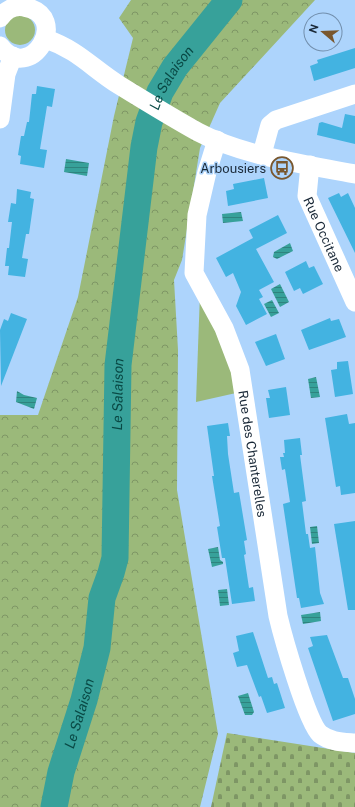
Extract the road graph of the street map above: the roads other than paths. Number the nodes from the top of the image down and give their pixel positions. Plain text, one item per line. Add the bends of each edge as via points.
1 (1, 16) edge
2 (46, 39) junction
3 (7, 51) edge
4 (355, 94) edge
5 (0, 119) edge
6 (217, 140) junction
7 (262, 154) junction
8 (310, 165) junction
9 (355, 174) edge
10 (355, 302) edge
11 (355, 743) edge

1 - 2 street via 14,8 31,8 43,20 47,32
2 - 3 street via 31,55 22,57
2 - 6 street via 80,55 118,84
3 - 5 street
4 - 7 street via 276,120 270,125
6 - 7 street
6 - 11 street, Rue des Chanterelles via 197,215 194,273 224,328 240,370 278,616 285,645 315,727 328,740
7 - 8 street
8 - 9 street
8 - 10 street, Rue Occitane via 307,196

